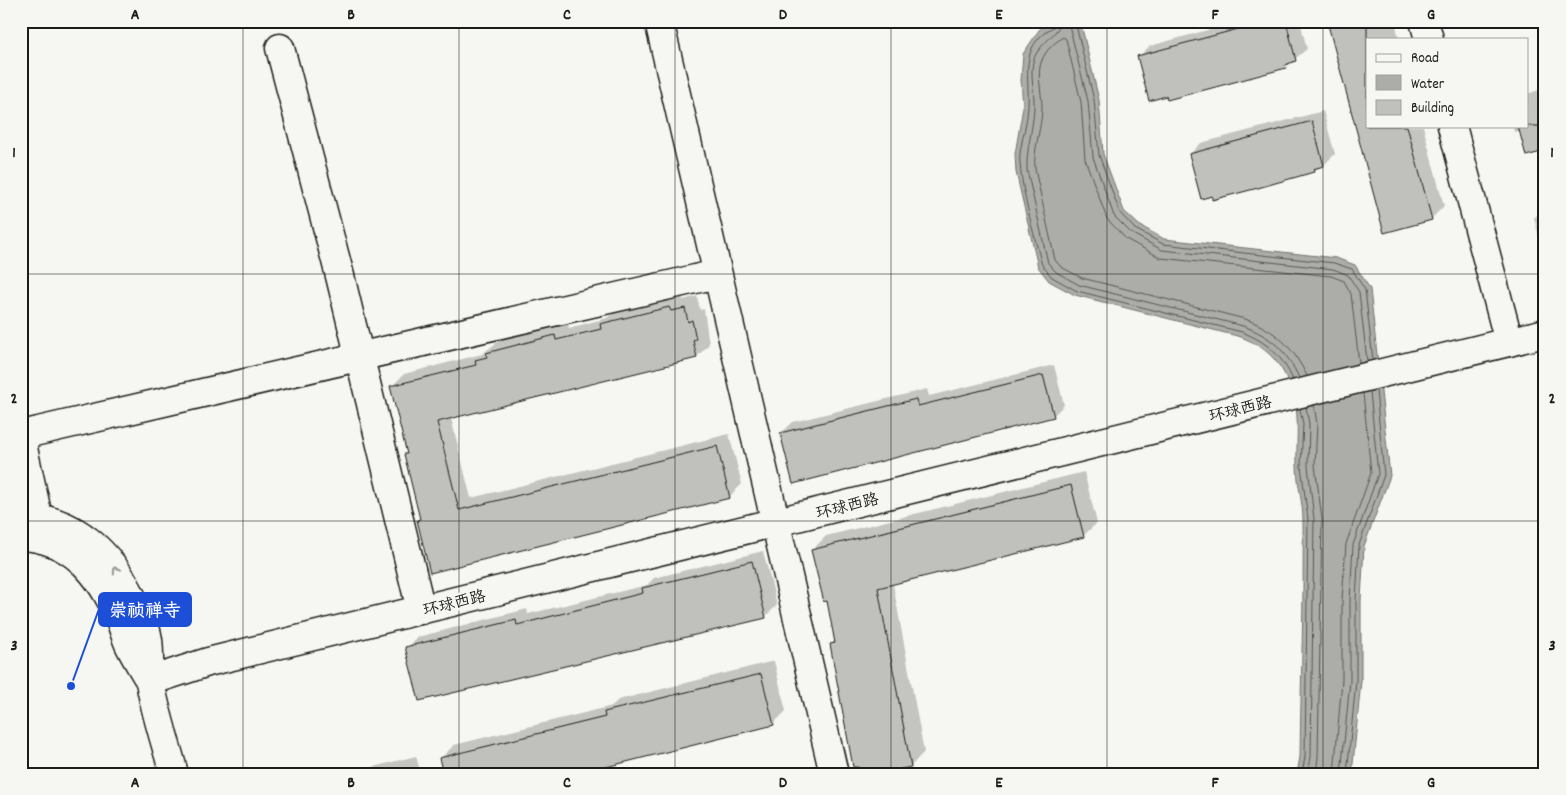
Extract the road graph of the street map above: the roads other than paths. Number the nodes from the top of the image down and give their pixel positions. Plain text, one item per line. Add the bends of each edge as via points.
1 (659, 21) edge
2 (1424, 21) edge
3 (1429, 38) edge
4 (280, 48) dead end
5 (1453, 128) edge
6 (717, 274) junction
7 (1545, 333) edge
8 (1509, 342) junction
9 (360, 356) junction
10 (21, 437) edge
11 (774, 522) junction
12 (27, 523) edge
13 (422, 610) junction
14 (150, 682) junction
15 (174, 774) edge
16 (834, 774) edge

1 - 6 street
2 - 3 street
4 - 9 street
5 - 8 street
6 - 9 street
6 - 11 street
7 - 8 street, 环球西路
8 - 11 street, 环球西路
9 - 10 street
9 - 13 street
10 - 12 street
11 - 13 street, 环球西路
11 - 16 street
12 - 14 street via 35,537 59,544 92,569 108,593 129,644
13 - 14 street, 环球西路 via 208,662
14 - 15 street

